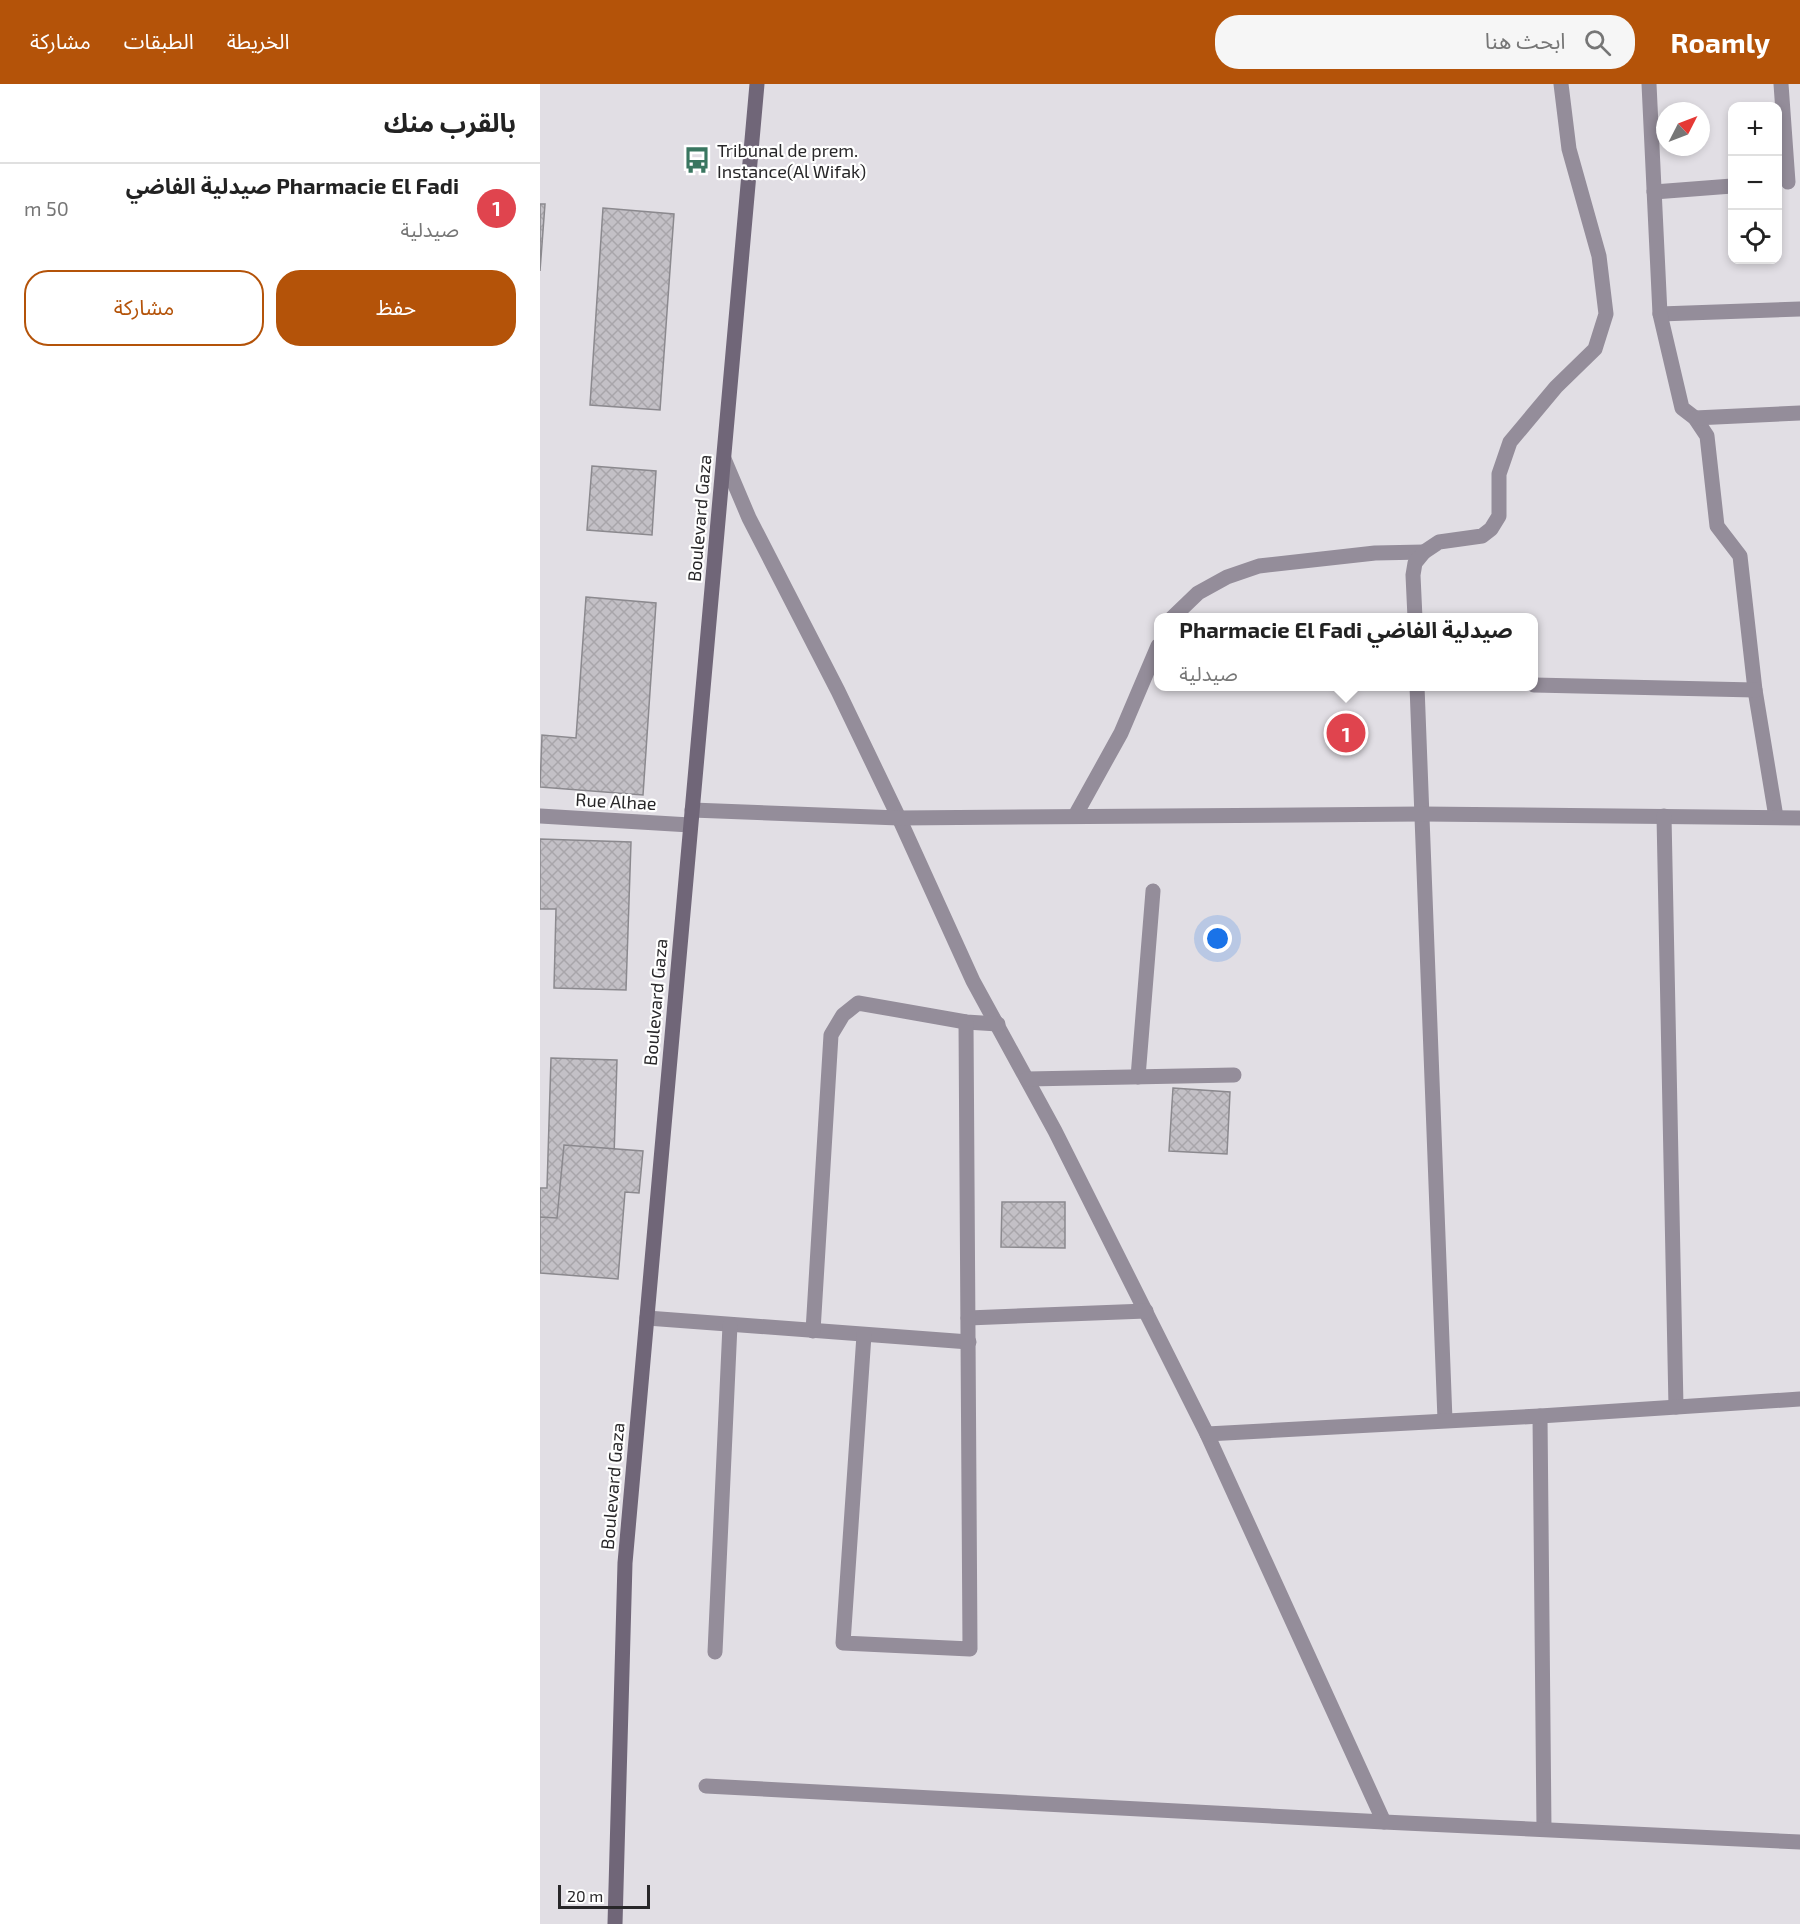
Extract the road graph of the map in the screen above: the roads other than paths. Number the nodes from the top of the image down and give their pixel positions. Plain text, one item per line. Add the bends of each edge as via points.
1 (757, 84) edge
2 (1562, 84) edge
3 (1649, 84) edge
4 (1781, 84) edge
5 (1789, 182) edge
6 (1728, 186) edge
7 (1654, 192) junction
8 (1800, 309) edge
9 (1660, 314) junction
10 (1800, 413) edge
11 (1695, 418) junction
12 (724, 459) junction
13 (1424, 552) junction
14 (1177, 613) edge
15 (1415, 613) edge
16 (1154, 655) edge
17 (1538, 685) edge
18 (1755, 690) junction
19 (1417, 691) edge
20 (1422, 813) junction
21 (540, 816) edge
22 (1075, 816) junction
23 (1664, 816) junction
24 (691, 817) junction
25 (1776, 817) junction
26 (899, 818) junction
27 (1800, 818) edge
28 (1153, 891) dead end
29 (966, 1022) junction
30 (998, 1023) junction
31 (1234, 1075) dead end
32 (1138, 1077) junction
33 (1027, 1079) junction
34 (1146, 1311) junction
35 (647, 1318) junction
36 (969, 1318) junction
37 (730, 1325) junction
38 (813, 1331) junction
39 (864, 1335) junction
40 (969, 1342) junction
41 (1800, 1399) edge
42 (1676, 1407) junction
43 (1540, 1416) junction
44 (1445, 1420) junction
45 (1207, 1434) junction
46 (715, 1652) dead end
47 (706, 1786) dead end
48 (1384, 1822) junction
49 (1544, 1829) junction
50 (1800, 1842) edge
51 (615, 1924) edge

1 - 12 main road, Boulevard Gaza
2 - 13 street via 1569,149 1599,256 1606,314 1595,349 1556,387 1510,442 1499,474 1499,516 1491,529 1482,536 1439,542
3 - 7 street
4 - 5 street
6 - 7 street
7 - 9 street
8 - 9 street
9 - 11 street via 1682,408
10 - 11 street
11 - 18 street via 1707,435 1717,526 1740,556
12 - 24 main road, Boulevard Gaza
12 - 26 street via 749,518
13 - 14 street via 1375,553 1259,566 1198,593
13 - 15 street via 1415,563 1413,575
16 - 22 street via 1121,733
17 - 18 street
18 - 25 street
19 - 20 street
20 - 22 street, Rue Alhae
20 - 23 street, Rue Alhae
20 - 44 street
21 - 24 street, Rue Alhae
22 - 26 street, Rue Alhae
23 - 25 street, Rue Alhae
23 - 42 street
24 - 26 street, Rue Alhae
24 - 35 main road, Boulevard Gaza
25 - 27 street, Rue Alhae
26 - 30 street via 973,981
28 - 32 street
29 - 30 street
29 - 36 street
29 - 38 street via 858,1003 843,1015 831,1035
30 - 33 street
31 - 32 street
32 - 33 street
33 - 34 street
34 - 36 street
34 - 45 street
35 - 37 street
35 - 51 main road, Boulevard Gaza via 625,1563
36 - 40 street
37 - 38 street
37 - 46 street
38 - 39 street
39 - 40 street
39 - 40 street via 843,1643 970,1649
41 - 42 street
42 - 43 street
43 - 44 street
43 - 49 street
44 - 45 street
45 - 48 street
47 - 48 street
48 - 49 street
49 - 50 street

